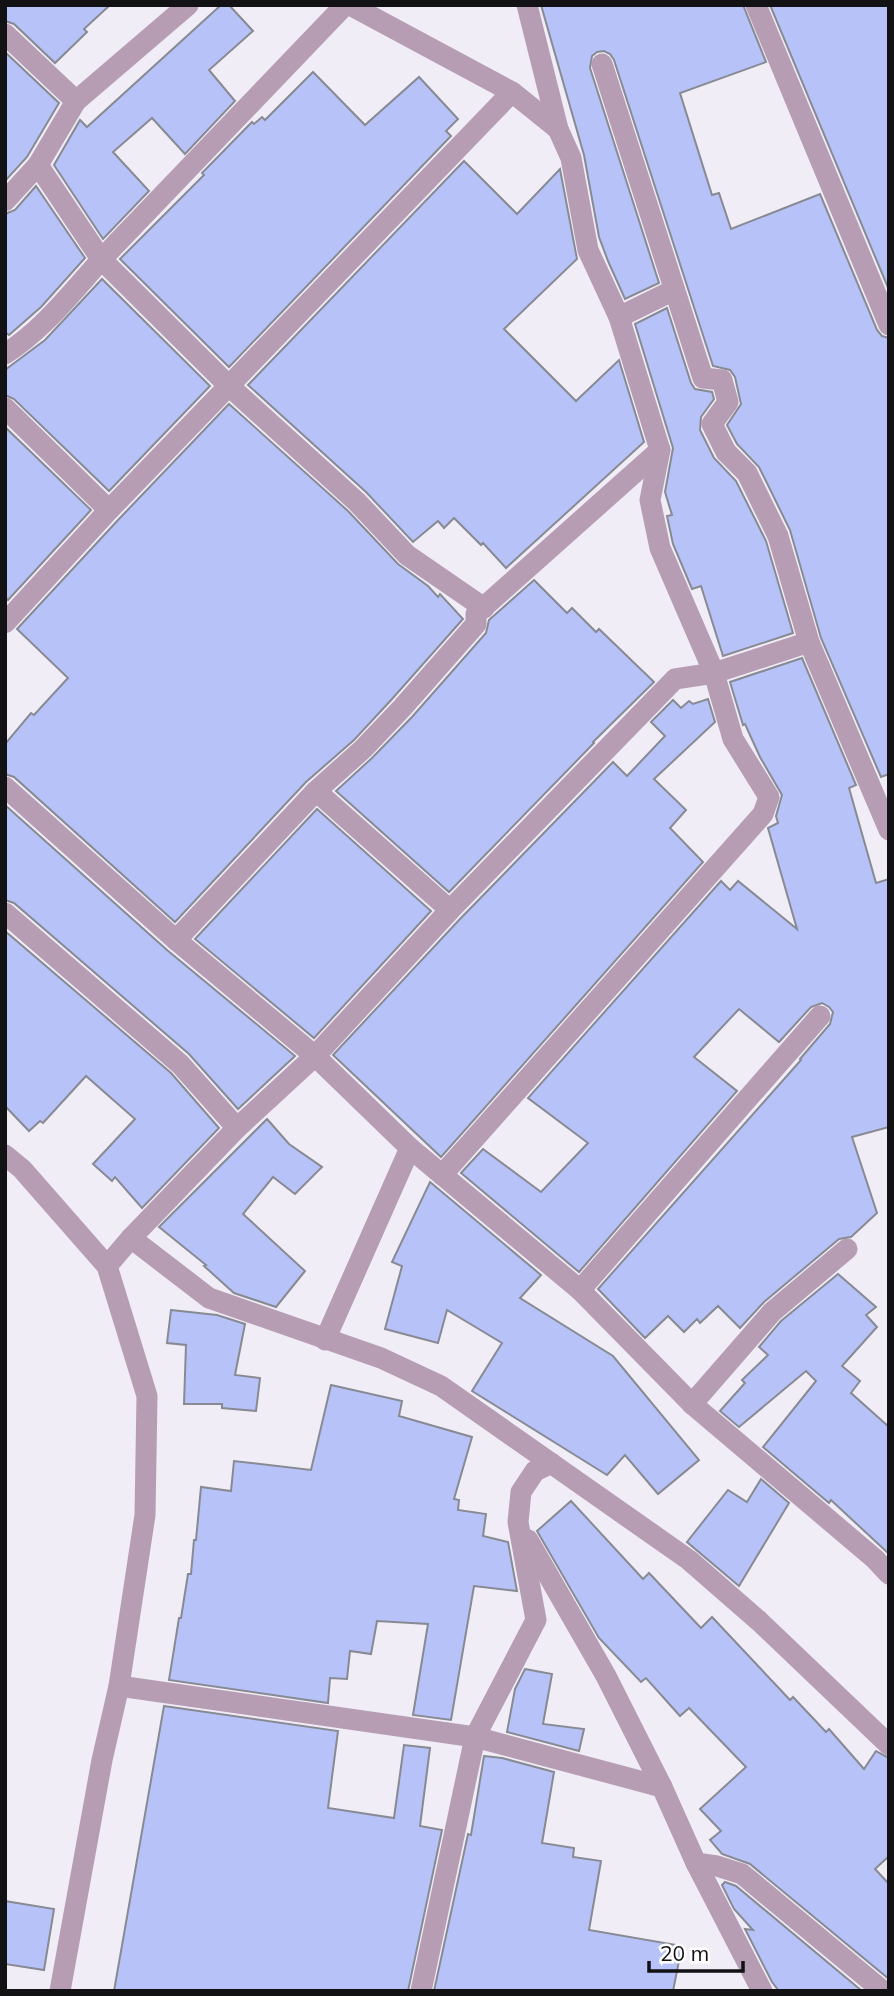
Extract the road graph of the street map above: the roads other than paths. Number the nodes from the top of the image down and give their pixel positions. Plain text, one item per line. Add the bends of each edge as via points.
1 (188, 5) edge
2 (347, 5) edge
3 (527, 5) edge
4 (756, 5) edge
5 (5, 34) edge
6 (602, 64) dead end
7 (512, 92) junction
8 (76, 101) junction
9 (558, 130) junction
10 (38, 164) junction
11 (5, 201) edge
12 (101, 259) junction
13 (674, 290) junction
14 (619, 317) junction
15 (889, 326) edge
16 (5, 354) edge
17 (229, 386) junction
18 (5, 408) edge
19 (660, 450) junction
20 (109, 510) junction
21 (484, 608) junction
22 (7, 619) edge
23 (808, 642) junction
24 (714, 673) junction
25 (5, 787) edge
26 (316, 791) junction
27 (889, 830) edge
28 (450, 910) junction
29 (5, 912) edge
30 (176, 940) junction
31 (820, 1016) dead end
32 (315, 1056) junction
33 (237, 1128) junction
34 (410, 1148) junction
35 (5, 1155) edge
36 (442, 1175) junction
37 (131, 1238) junction
38 (847, 1249) dead end
39 (107, 1266) junction
40 (580, 1290) junction
41 (325, 1340) junction
42 (692, 1404) junction
43 (551, 1464) junction
44 (518, 1522) junction
45 (889, 1574) edge
46 (119, 1686) junction
47 (475, 1737) junction
48 (889, 1745) edge
49 (662, 1787) junction
50 (696, 1863) junction
51 (60, 1991) edge
52 (421, 1991) edge
53 (762, 1991) edge
54 (883, 1991) edge

1 - 8 street
2 - 7 street
2 - 12 street
3 - 9 street
4 - 15 street
5 - 8 street
6 - 13 street
7 - 9 street
7 - 17 street
8 - 10 street
9 - 14 street via 571,158 588,250
10 - 11 street
10 - 12 street
12 - 16 street via 54,312
12 - 17 street
13 - 14 street
13 - 23 street via 703,378 722,380 728,402 712,424 726,452 747,473 778,536
14 - 19 street
17 - 20 street
17 - 21 street via 357,502 407,555
18 - 20 street
19 - 21 street
19 - 24 street via 650,500 660,548
20 - 22 street
21 - 26 street via 477,614 476,624 402,708
23 - 24 street
23 - 27 street
24 - 28 street via 675,680
24 - 36 street via 733,739 769,797 764,814
25 - 30 street
26 - 28 street
26 - 30 street
28 - 32 street
29 - 33 street via 180,1064
30 - 32 street
31 - 40 street
32 - 33 street
32 - 34 street
33 - 37 street
34 - 36 street
34 - 41 street
35 - 39 street
36 - 40 street
37 - 39 street
37 - 41 street via 209,1298
38 - 42 street via 772,1312
39 - 46 street via 148,1395 145,1515
40 - 42 street
41 - 43 street via 381,1358 440,1385
42 - 45 street
43 - 44 street via 535,1471 521,1492
43 - 48 street via 689,1560
44 - 47 street via 536,1620
44 - 49 street via 606,1676
46 - 47 street
46 - 51 street
47 - 49 street
47 - 52 street
49 - 50 street
50 - 53 street
50 - 54 street via 742,1874

